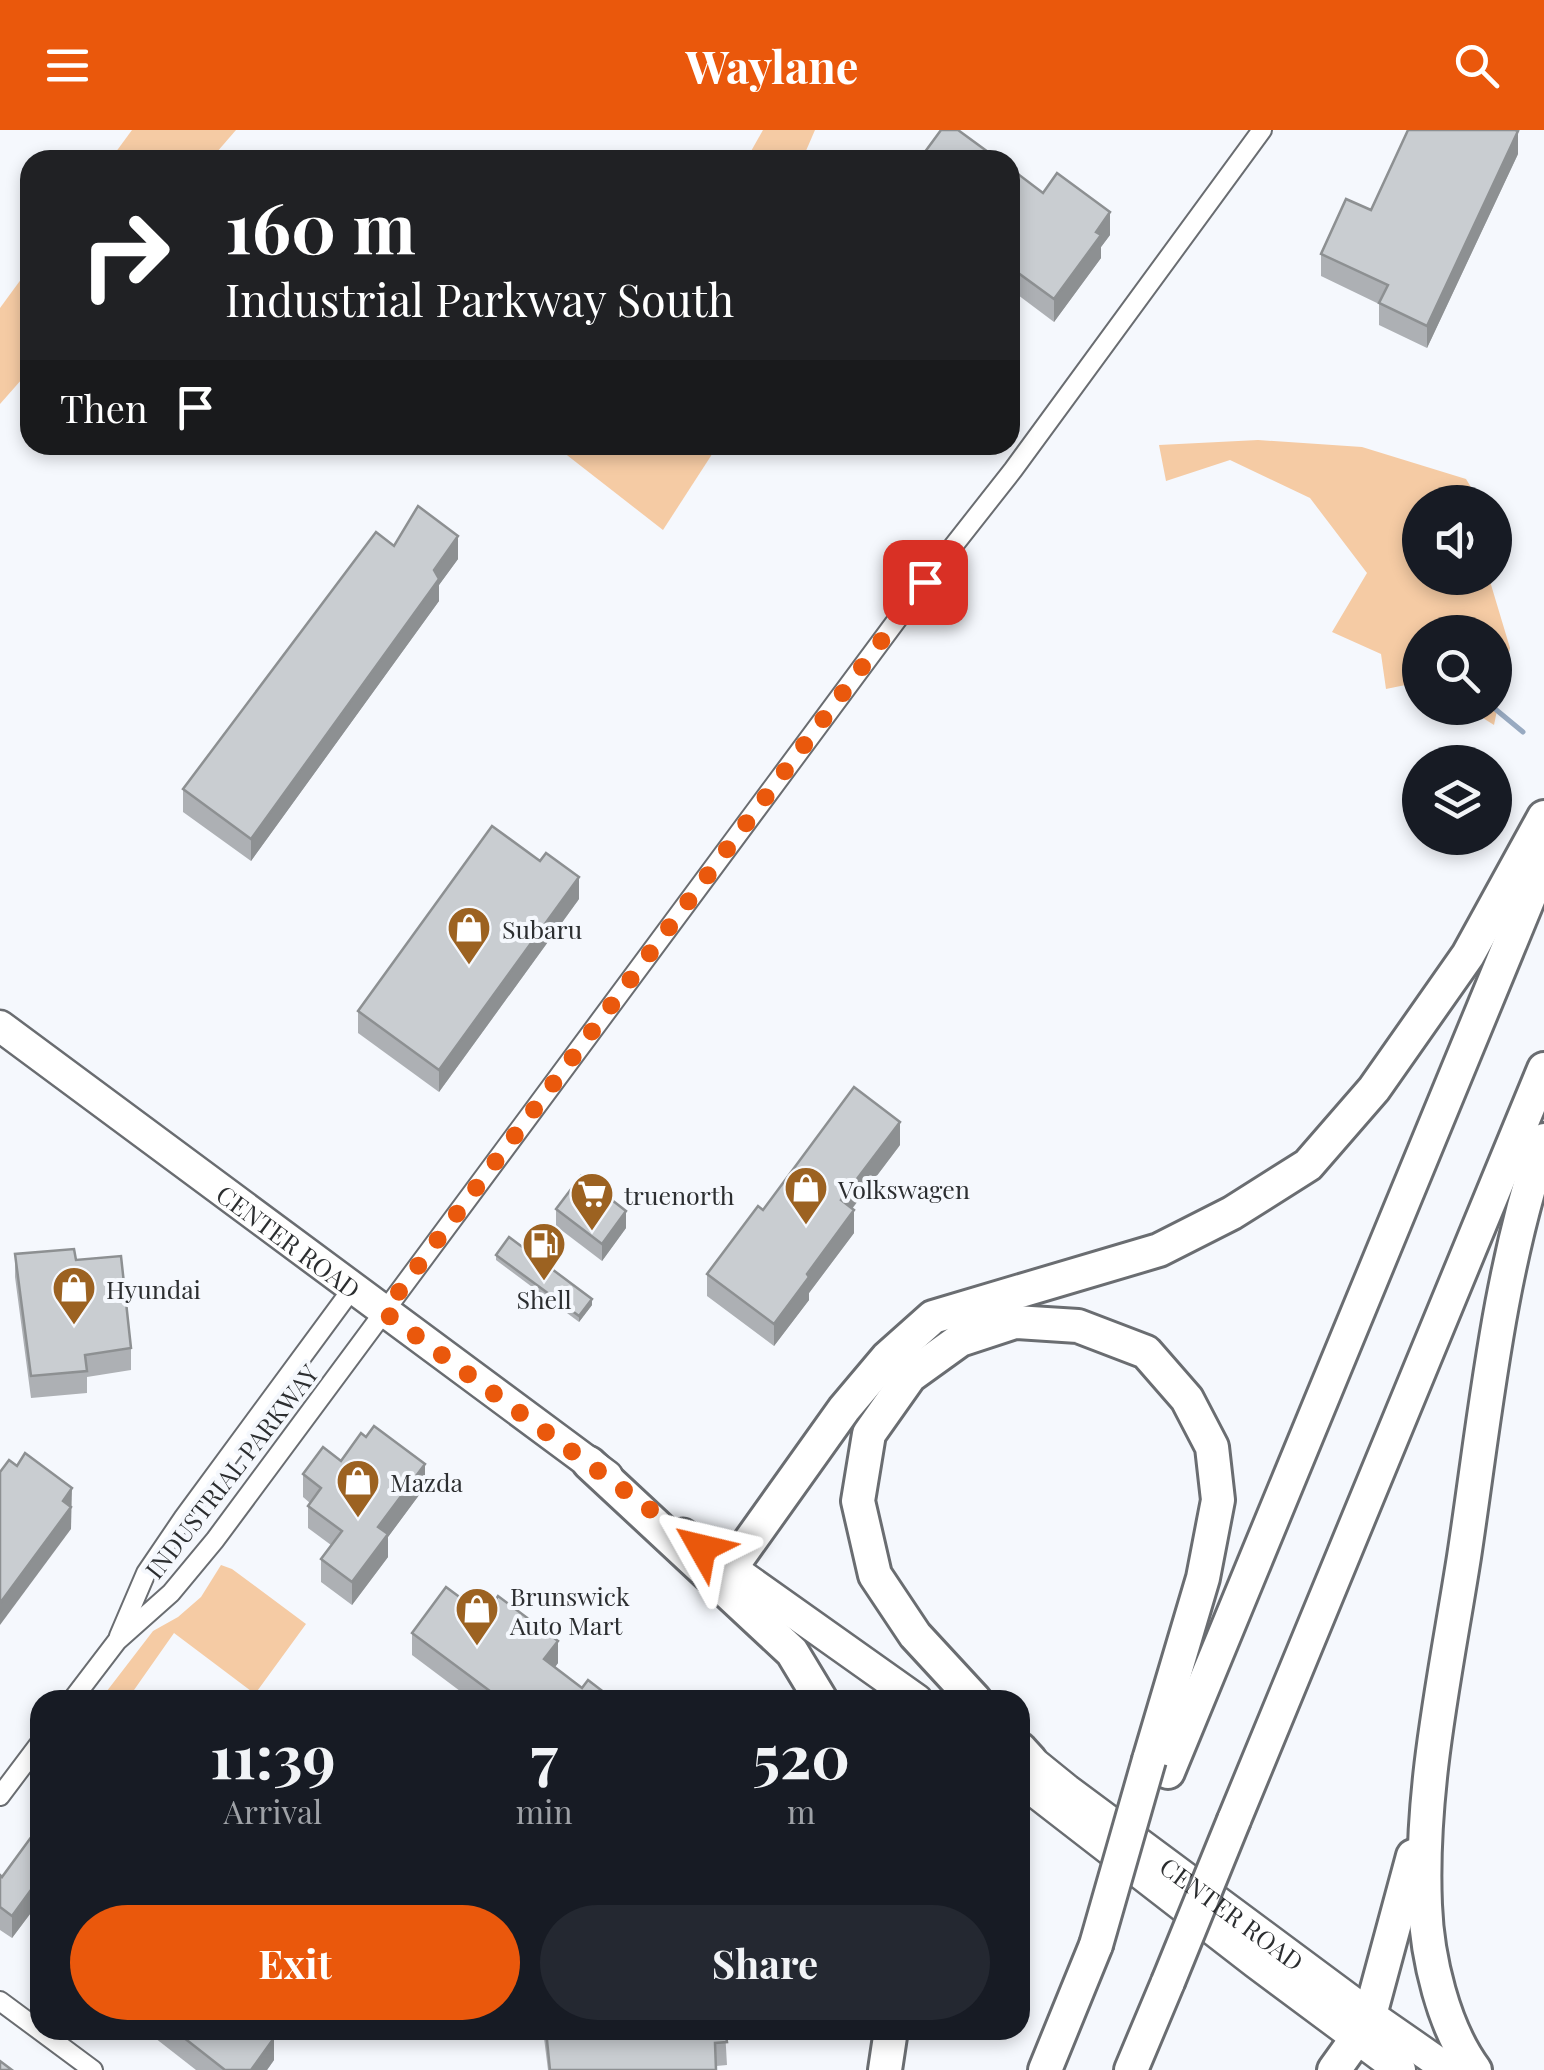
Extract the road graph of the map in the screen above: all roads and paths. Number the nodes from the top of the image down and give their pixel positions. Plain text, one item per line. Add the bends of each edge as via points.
1 (1262, 130) edge
2 (1544, 817) edge
3 (1544, 861) edge
4 (0, 1026) edge
5 (1544, 1069) edge
6 (1544, 1140) edge
7 (352, 1288) junction
8 (384, 1312) junction
9 (589, 1463) junction
10 (730, 1569) junction
11 (116, 1641) junction
12 (79, 1690) edge
13 (815, 1690) edge
14 (903, 1690) edge
15 (965, 1690) edge
16 (30, 1756) edge
17 (1158, 1766) junction
18 (1030, 1768) edge
19 (0, 1796) edge
20 (1426, 1808) junction
21 (0, 2000) edge
22 (30, 2023) edge
23 (1364, 2026) junction
24 (53, 2040) edge
25 (890, 2040) edge
26 (93, 2070) edge
27 (884, 2070) edge
28 (1045, 2070) edge
29 (1130, 2070) edge
30 (1334, 2070) edge
31 (1400, 2070) edge
32 (1449, 2070) edge
33 (1475, 2070) edge

1 - 8 street, INDUSTRIAL PARKWAY
2 - 10 highway via 1468,955 1374,1089 1308,1165 1159,1250 934,1318 887,1358 844,1409
3 - 17 highway
4 - 7 main road, CENTER ROAD
5 - 29 highway, bridge
6 - 20 highway via 1504,1293
7 - 8 main road, CENTER ROAD
7 - 11 street via 146,1573
8 - 9 main road, CENTER ROAD
8 - 11 street, INDUSTRIAL PARKWAY via 204,1553
9 - 10 main road, CENTER ROAD
9 - 13 highway via 792,1652
10 - 14 main road, CENTER ROAD
11 - 12 street, INDUSTRIAL PARKWAY
15 - 17 highway via 914,1635 875,1575 858,1500 869,1434 910,1376 960,1340 1015,1322 1078,1326 1146,1352 1187,1398 1212,1448 1218,1500
16 - 19 street
17 - 28 highway, bridge
18 - 23 main road, CENTER ROAD via 1240,1951
20 - 23 highway
20 - 33 highway via 1430,1962
21 - 22 street
23 - 30 highway
23 - 31 main road, CENTER ROAD
23 - 32 main road, CENTER ROAD
24 - 26 street
25 - 27 highway

